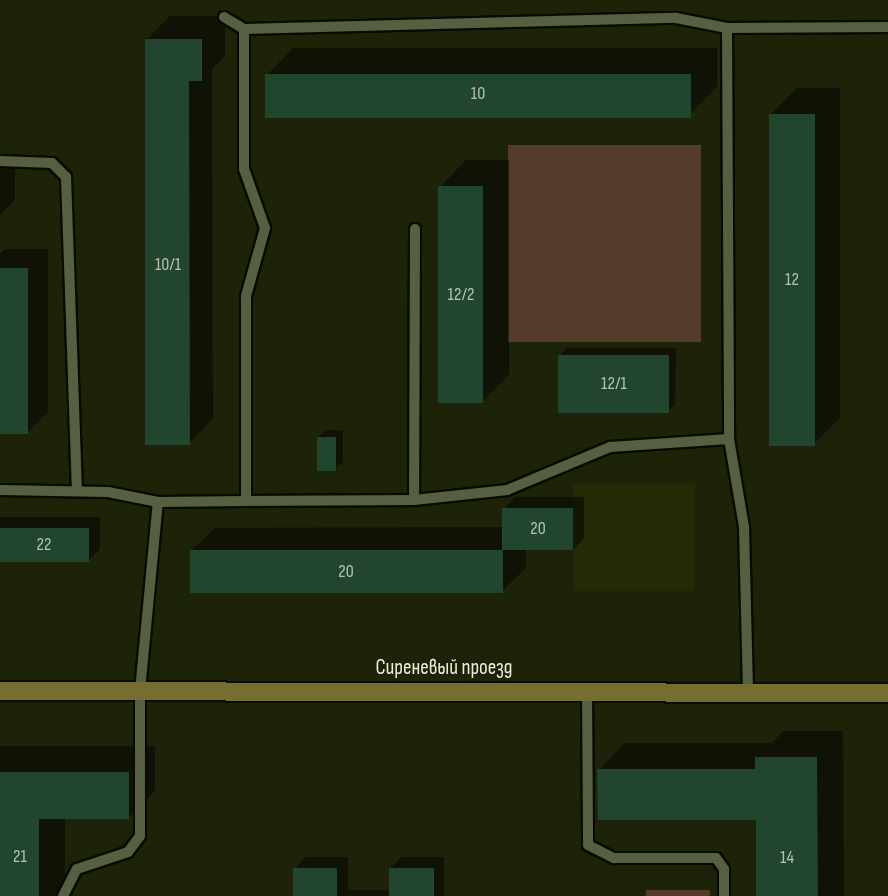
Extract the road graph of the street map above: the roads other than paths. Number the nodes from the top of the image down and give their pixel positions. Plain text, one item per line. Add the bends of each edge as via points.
1 (224, 17) dead end
2 (888, 27) edge
3 (727, 28) junction
4 (244, 29) junction
5 (0, 161) edge
6 (415, 230) dead end
7 (729, 439) junction
8 (0, 490) edge
9 (77, 491) junction
10 (414, 500) junction
11 (246, 501) junction
12 (158, 502) junction
13 (748, 689) junction
14 (587, 690) junction
15 (0, 691) edge
16 (140, 691) junction
17 (888, 693) edge
18 (63, 896) edge
19 (724, 896) edge

1 - 4 lane
2 - 3 lane
3 - 4 lane via 676,18
3 - 7 lane
4 - 11 lane via 244,169 265,228 246,296
5 - 9 lane via 52,163 66,177
6 - 10 lane
7 - 10 lane via 610,447 507,490
7 - 13 lane via 744,527
8 - 9 lane
9 - 12 lane
10 - 11 lane
11 - 12 lane
12 - 16 lane
13 - 14 main road, Сиреневый проезд
13 - 17 main road, Сиреневый проезд
14 - 16 main road, Сиреневый проезд
14 - 19 lane via 588,845 614,858 716,858 724,869
15 - 16 main road, Сиреневый проезд
16 - 18 lane via 140,836 128,852 77,869

